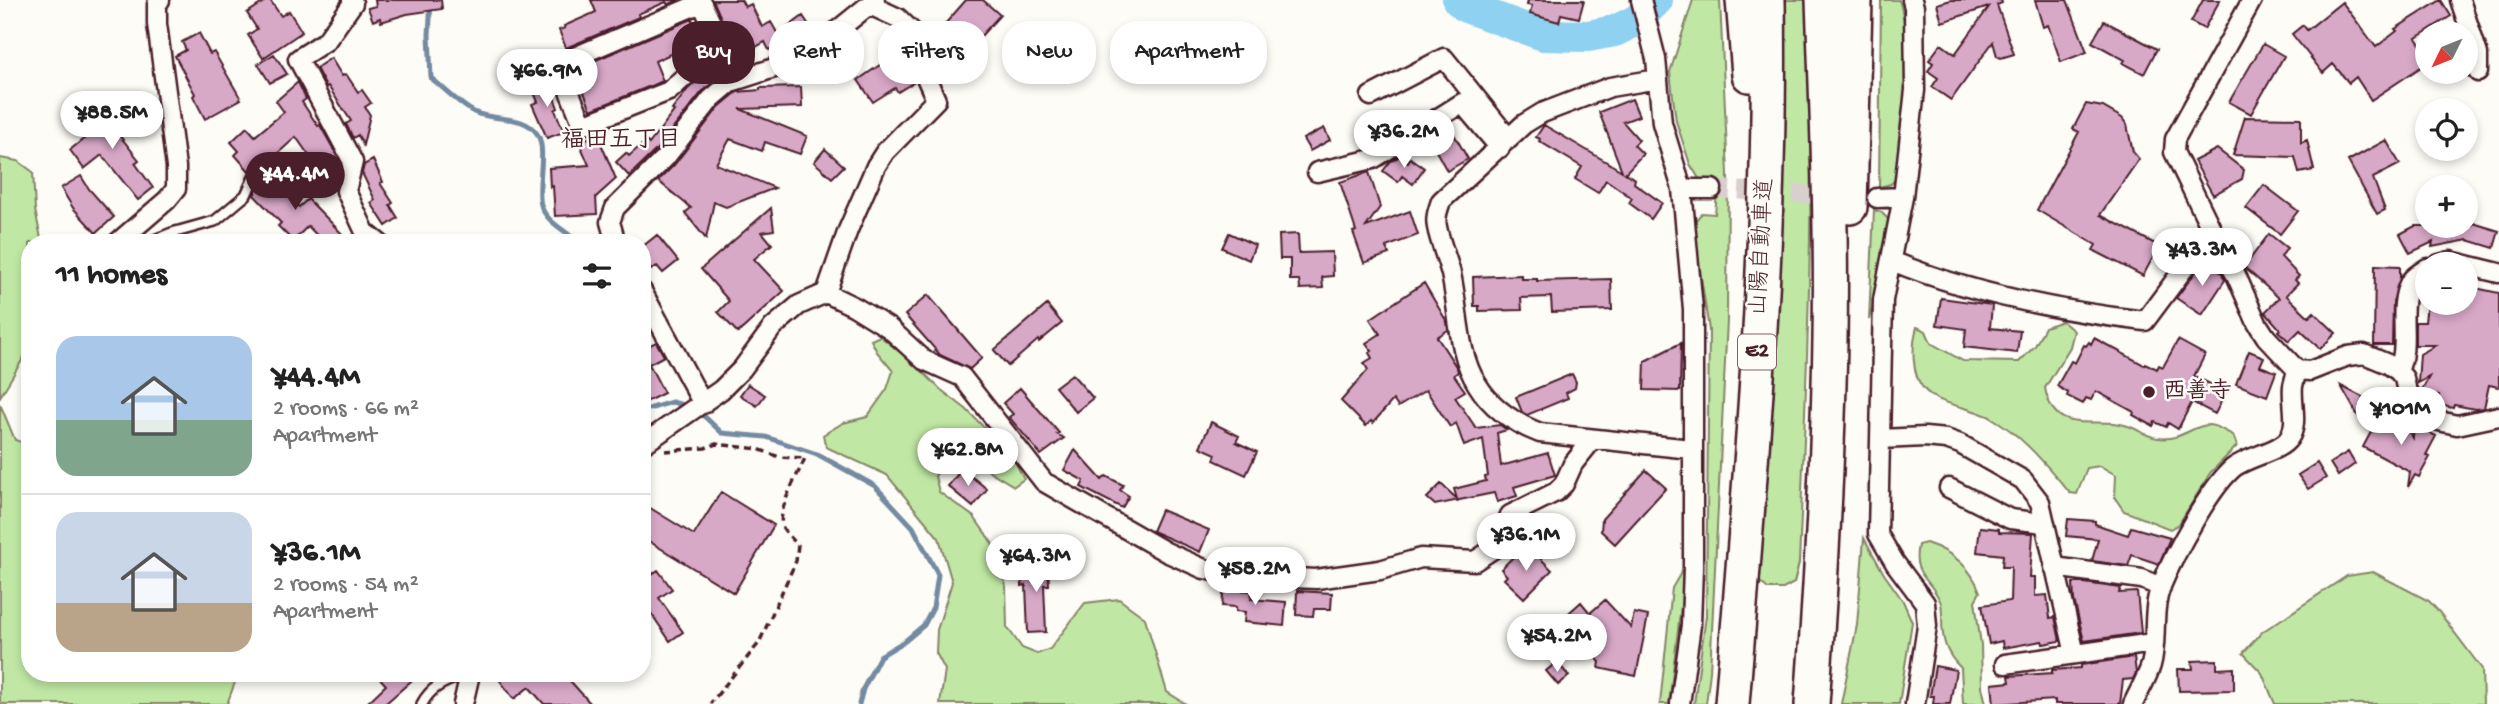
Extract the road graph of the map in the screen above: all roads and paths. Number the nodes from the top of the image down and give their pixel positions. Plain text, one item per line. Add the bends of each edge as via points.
1 (160, 0) edge
2 (352, 0) edge
3 (1743, 0) edge
4 (1768, 0) edge
5 (1823, 0) edge
6 (1855, 0) edge
7 (1912, 0) edge
8 (2252, 0) edge
9 (2460, 0) edge
10 (701, 1) edge
11 (1641, 1) edge
12 (873, 2) edge
13 (710, 21) edge
14 (2467, 21) edge
15 (755, 74) edge
16 (1658, 79) junction
17 (676, 84) edge
18 (729, 84) edge
19 (1371, 96) dead end
20 (1504, 143) junction
21 (1317, 172) dead end
22 (349, 179) junction
23 (1682, 189) junction
24 (1712, 189) tunnel mouth
25 (1903, 197) junction
26 (1877, 198) dead end
27 (2212, 231) junction
28 (127, 234) edge
29 (170, 234) edge
30 (368, 234) edge
31 (612, 234) edge
32 (1892, 261) junction
33 (2478, 268) edge
34 (2499, 273) edge
35 (2415, 276) edge
36 (826, 293) junction
37 (651, 308) edge
38 (1757, 354) junction
39 (2297, 370) junction
40 (2399, 371) junction
41 (703, 404) junction
42 (2499, 416) edge
43 (1593, 439) junction
44 (1880, 439) junction
45 (651, 446) edge
46 (651, 448) edge
47 (1691, 449) junction
48 (1949, 488) dead end
49 (2045, 523) junction
50 (2054, 566) junction
51 (1821, 582) junction
52 (2161, 587) junction
53 (2153, 643) junction
54 (2075, 654) junction
55 (2005, 664) dead end
56 (442, 682) edge
57 (467, 682) edge
58 (422, 704) edge
59 (463, 704) edge
60 (710, 704) edge
61 (1680, 704) edge
62 (1732, 704) edge
63 (1812, 704) edge
64 (1915, 704) edge
65 (2133, 704) edge

1 - 28 street via 157,24 176,189
2 - 22 street via 326,41 298,59 353,162
3 - 38 highway via 1753,127
4 - 38 highway, 山陽自動車道 / E2 via 1767,200
5 - 51 highway via 1830,337
6 - 51 highway via 1839,455
7 - 25 street via 1915,90
8 - 27 street via 2175,139 2174,152
9 - 14 street
10 - 13 street
10 - 17 street via 558,64 583,125
11 - 16 street
12 - 15 street via 802,59
12 - 36 street via 919,38 914,50 936,100 876,166
16 - 20 street via 1610,87 1542,113
16 - 23 street via 1662,123
18 - 31 street via 615,208
19 - 20 street via 1444,58
20 - 21 street via 1462,103 1373,159
20 - 43 street via 1441,201 1436,212 1468,368 1497,409 1518,424 1540,433
22 - 29 lane via 327,181 301,167 272,161 256,173 246,195 215,221
22 - 30 street via 346,191
23 - 24 street
23 - 47 street via 1693,309
25 - 26 street
25 - 32 street
27 - 32 street via 2145,321 2020,300
27 - 39 street via 2257,323
32 - 44 street via 1883,300
33 - 34 street
35 - 40 street via 2406,298 2404,358
36 - 41 street via 799,305 773,327 742,369
36 - 43 street via 889,328 924,360 962,377 1044,482 1065,497 1166,552 1204,569 1234,575 1316,579 1380,570 1421,558 1475,561 1499,542 1510,516 1564,484
37 - 41 street
38 - 62 highway, 山陽自動車道 / E2
39 - 40 street via 2311,371 2364,354
39 - 52 street via 2291,437 2233,469 2192,527
40 - 42 street via 2407,392 2439,421 2457,425
41 - 45 street
43 - 47 street
44 - 49 street via 1925,437 1960,444 2023,480 2040,502
44 - 64 street via 1878,534 1925,603 1927,626
46 - 60 path via 716,444 805,458 782,516 782,526 798,545 796,561 759,643
47 - 61 street via 1691,625
48 - 49 street via 2010,519
49 - 50 street
50 - 52 street via 2142,579
50 - 54 street
51 - 63 highway
52 - 53 street
53 - 54 street
53 - 65 street via 2151,664
54 - 55 street
56 - 58 lane
57 - 59 street

